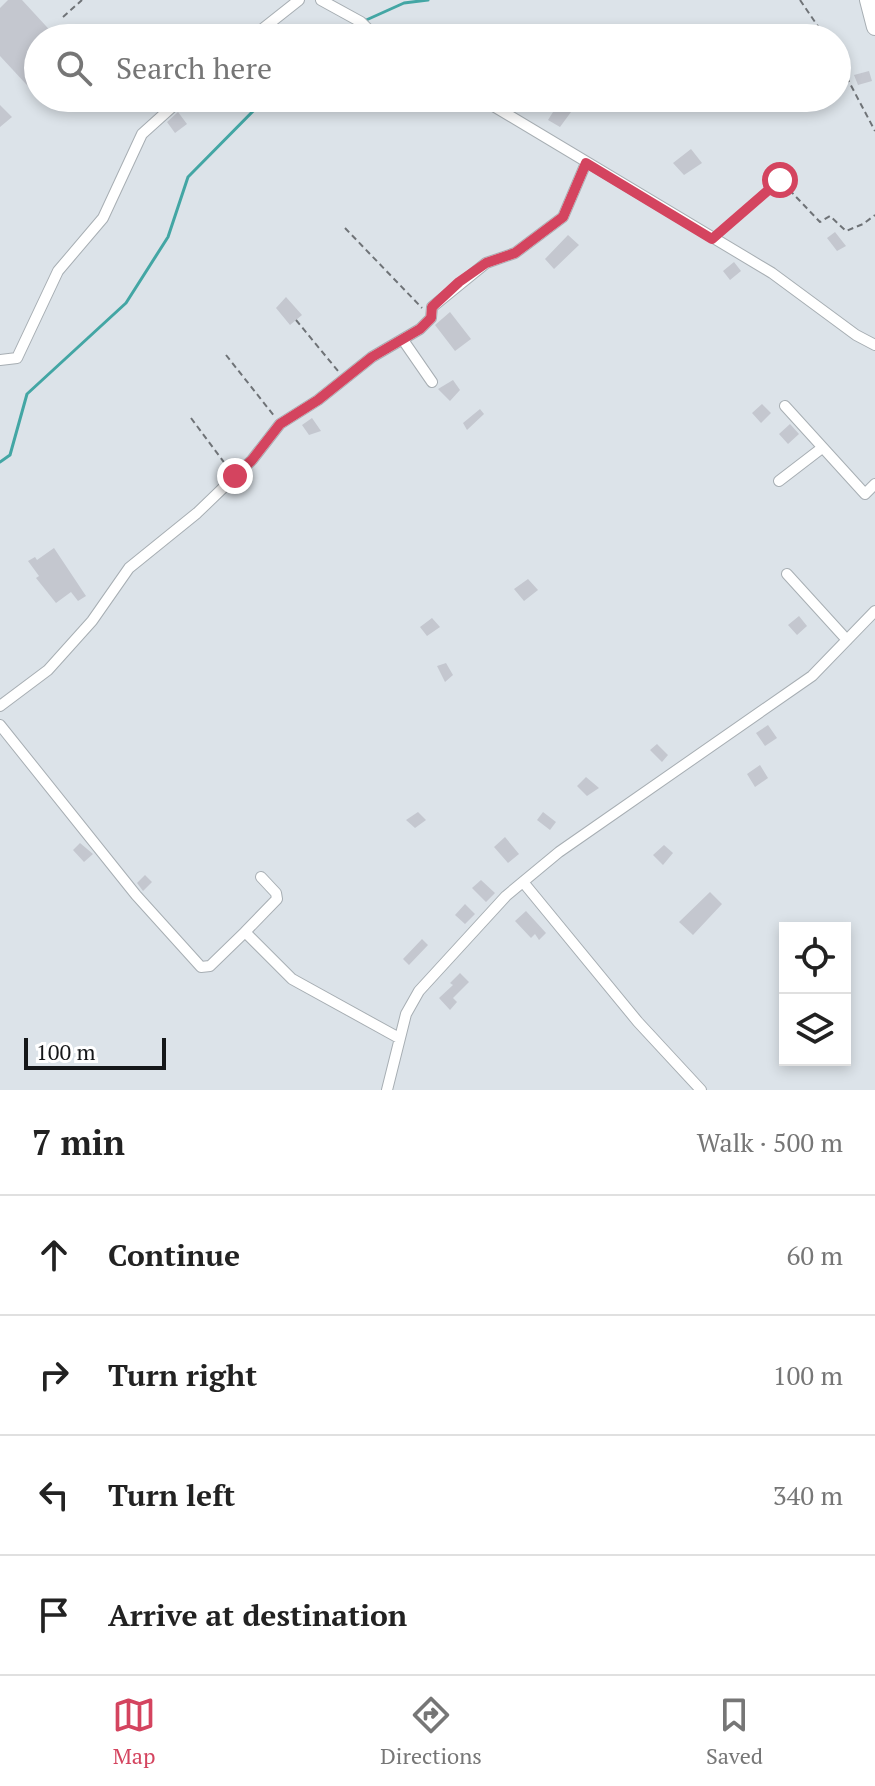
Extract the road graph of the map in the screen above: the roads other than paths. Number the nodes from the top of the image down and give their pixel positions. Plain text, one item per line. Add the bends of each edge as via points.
1 (299, 0) edge
2 (321, 0) edge
3 (868, 0) edge
4 (269, 24) edge
5 (363, 24) edge
6 (875, 27) edge
7 (166, 112) edge
8 (503, 112) edge
9 (586, 163) junction
10 (403, 340) junction
11 (875, 345) edge
12 (0, 360) edge
13 (432, 382) dead end
14 (785, 406) dead end
15 (822, 448) junction
16 (779, 481) dead end
17 (875, 484) edge
18 (787, 574) dead end
19 (875, 611) edge
20 (847, 640) junction
21 (0, 706) edge
22 (0, 725) edge
23 (261, 877) dead end
24 (523, 882) junction
25 (245, 932) junction
26 (399, 1038) junction
27 (387, 1090) edge
28 (701, 1090) edge

1 - 4 street
2 - 5 street
3 - 6 main road
7 - 12 street via 142,134 103,218 58,271 17,358
8 - 9 street
9 - 10 street via 563,217 515,253 486,263 459,282 432,307 431,318
9 - 11 street via 772,273
10 - 13 street
10 - 21 street via 280,424 252,460 197,513 129,568 48,670
14 - 15 street
15 - 16 street
15 - 17 street via 865,494
18 - 20 street
19 - 20 street
20 - 24 street via 812,676
22 - 25 street via 201,967 210,966
23 - 25 street via 277,899
24 - 26 street via 419,991
24 - 28 street
25 - 26 street via 292,979
26 - 27 street

